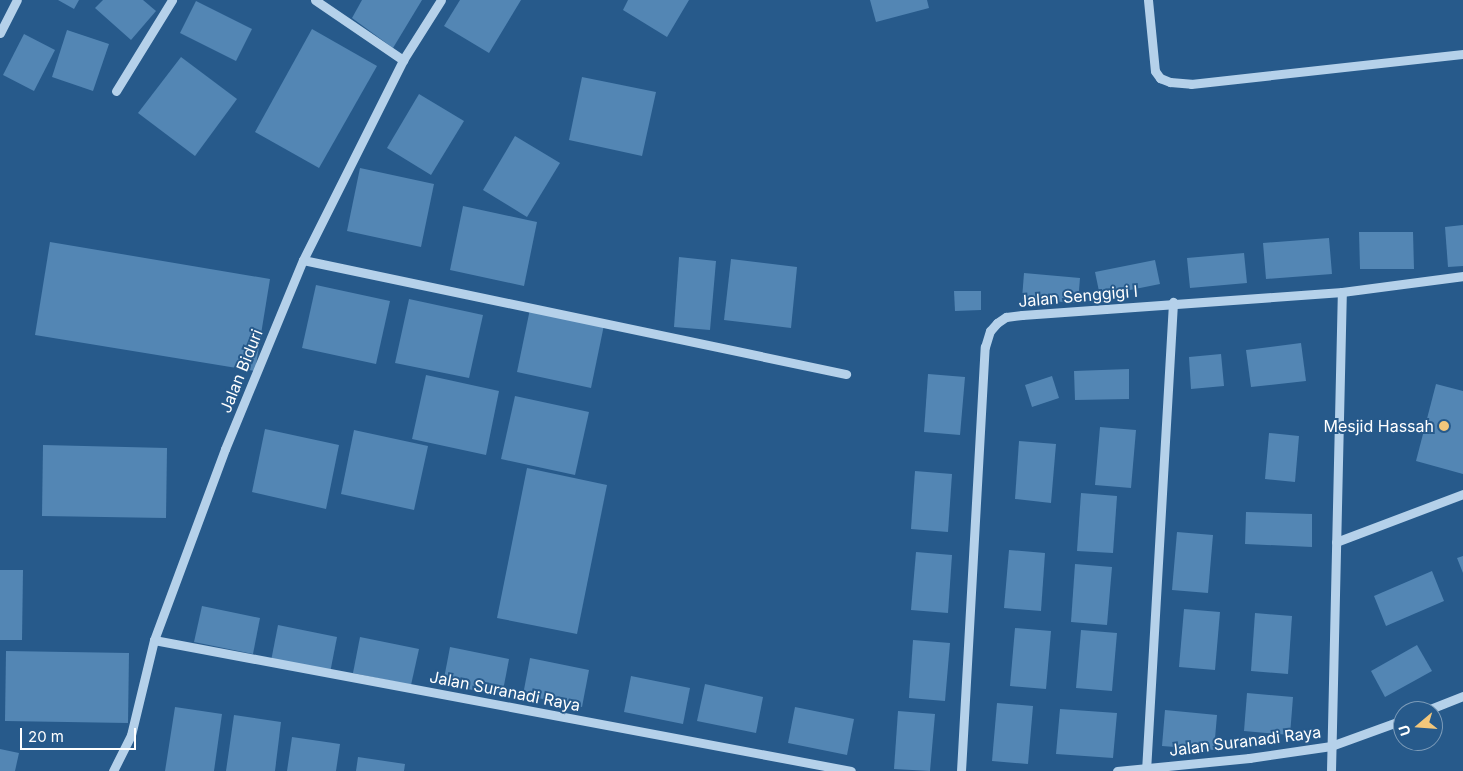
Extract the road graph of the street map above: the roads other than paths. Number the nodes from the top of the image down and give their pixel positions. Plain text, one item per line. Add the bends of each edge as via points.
1 (17, 0) edge
2 (172, 0) edge
3 (315, 0) edge
4 (441, 0) edge
5 (1148, 0) edge
6 (0, 33) edge
7 (1463, 54) edge
8 (403, 60) junction
9 (116, 91) dead end
10 (303, 260) junction
11 (1463, 276) edge
12 (1342, 292) junction
13 (1173, 302) junction
14 (846, 374) dead end
15 (1463, 494) edge
16 (1336, 542) junction
17 (154, 640) junction
18 (1463, 696) edge
19 (1443, 704) edge
20 (1393, 724) edge
21 (1331, 746) junction
22 (1146, 769) edge
23 (113, 771) edge
24 (851, 771) edge
25 (961, 771) edge
26 (1117, 771) edge
27 (1331, 771) edge

1 - 6 street
2 - 9 street
3 - 8 street
4 - 8 street, Jalan Biduri
5 - 7 street via 1155,71 1160,78 1170,82 1191,84
8 - 10 street, Jalan Biduri
10 - 14 street
10 - 17 street, Jalan Biduri via 225,449
11 - 12 street, Jalan Senggigi I
12 - 13 street, Jalan Senggigi I
12 - 16 street
13 - 22 street
13 - 25 street, Jalan Senggigi I via 1006,317 990,331 985,347
15 - 16 street
16 - 21 street
17 - 23 street, Jalan Biduri via 132,735
17 - 24 street, Jalan Suranadi Raya
18 - 19 street
20 - 21 street, Jalan Suranadi Raya
21 - 22 street, Jalan Suranadi Raya
21 - 27 street
22 - 26 street, Jalan Suranadi Raya

